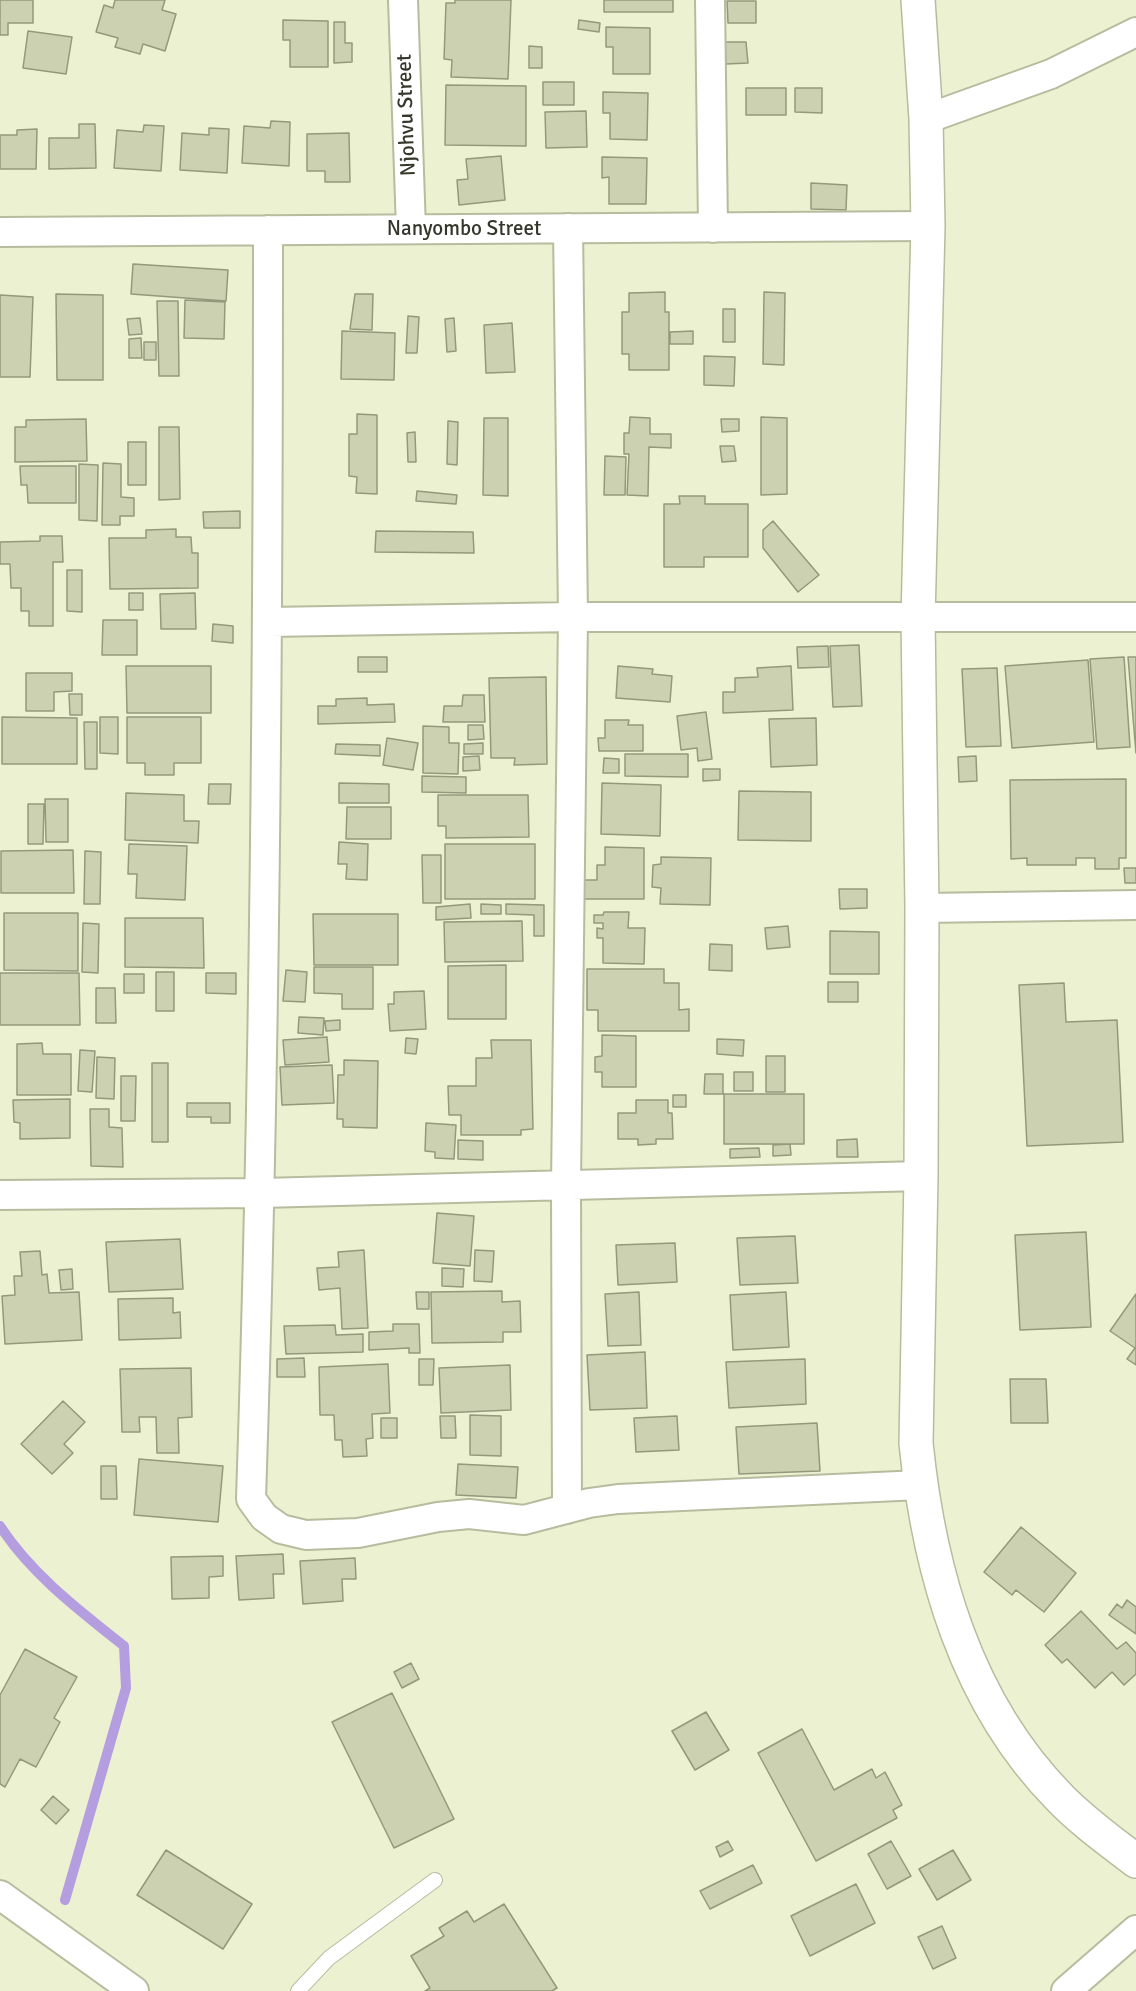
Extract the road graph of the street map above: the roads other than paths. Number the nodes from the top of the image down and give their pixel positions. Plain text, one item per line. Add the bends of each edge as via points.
1 (404, 0) edge
2 (710, 0) edge
3 (918, 0) edge
4 (1136, 32) edge
5 (926, 119) junction
6 (928, 226) junction
7 (568, 228) junction
8 (713, 228) junction
9 (411, 229) junction
10 (268, 230) junction
11 (0, 232) edge
12 (573, 617) junction
13 (1136, 617) edge
14 (918, 618) junction
15 (268, 622) junction
16 (1136, 905) edge
17 (922, 908) junction
18 (921, 1176) junction
19 (566, 1184) junction
20 (261, 1193) junction
21 (0, 1196) edge
22 (920, 1485) junction
23 (567, 1509) junction
24 (1136, 1861) edge
25 (435, 1880) dead end
26 (0, 1895) edge
27 (1136, 1930) edge
28 (119, 1987) edge
29 (298, 1991) edge
30 (1066, 1991) edge

1 - 9 street, Njohvu Street
2 - 8 street
3 - 5 street
4 - 5 street via 1051,74
5 - 6 street
6 - 8 street, Nanyombo Street
6 - 14 street
7 - 8 street, Nanyombo Street
7 - 9 street, Nanyombo Street
7 - 12 street
9 - 10 street, Nanyombo Street
10 - 11 street, Nanyombo Street
10 - 15 street
12 - 14 street
12 - 15 street
12 - 19 street
13 - 14 street
14 - 17 street
15 - 20 street
16 - 17 street
17 - 18 street
18 - 19 street
18 - 22 street via 916,1443
19 - 20 street
19 - 23 street
20 - 21 street
20 - 23 street via 250,1499 264,1517 281,1529 306,1535 358,1533 438,1516 469,1514 524,1520
22 - 23 street via 618,1499
22 - 24 street via 935,1565 955,1633 981,1690 1058,1797
25 - 29 lane via 329,1958
26 - 28 street
27 - 30 street

